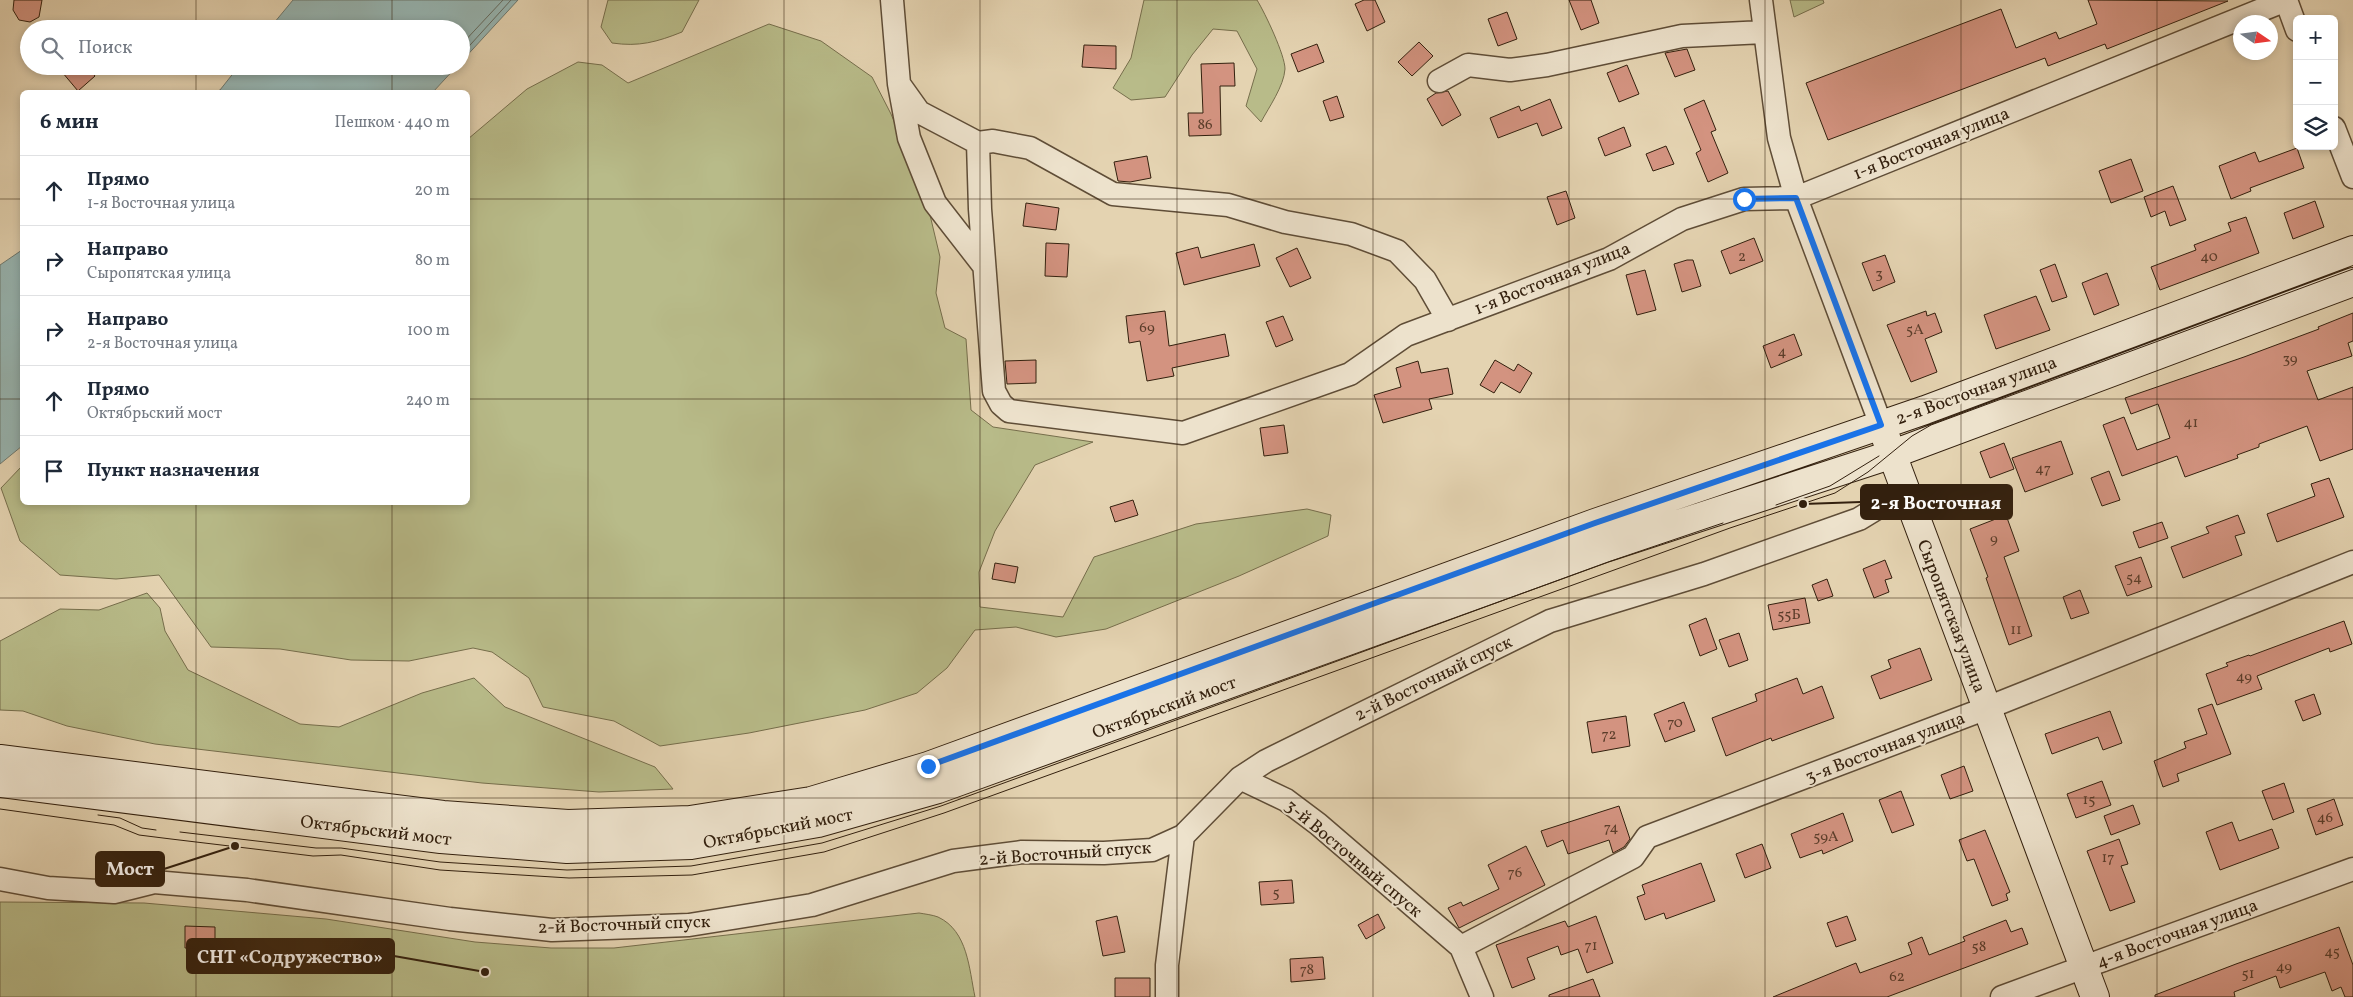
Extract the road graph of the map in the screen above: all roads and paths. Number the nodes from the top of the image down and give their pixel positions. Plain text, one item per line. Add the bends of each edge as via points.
1 (892, 0) edge
2 (1761, 0) edge
3 (2286, 0) edge
4 (2293, 19) edge
5 (1764, 32) junction
6 (1439, 81) dead end
7 (899, 84) junction
8 (2338, 138) edge
9 (978, 142) junction
10 (2353, 177) edge
11 (1796, 198) junction
12 (2353, 250) edge
13 (984, 266) junction
14 (2353, 282) edge
15 (1448, 320) junction
16 (1881, 425) junction
17 (1892, 454) junction
18 (1907, 496) junction
19 (1595, 523) joint
20 (1605, 548) joint
21 (2353, 562) edge
22 (1987, 708) junction
23 (0, 759) edge
24 (1240, 778) junction
25 (0, 783) edge
26 (1183, 836) junction
27 (2353, 869) edge
28 (0, 879) edge
29 (1461, 947) junction
30 (2084, 966) junction
31 (1167, 997) edge
32 (1482, 997) edge
33 (2002, 997) edge
34 (2095, 997) edge

1 - 7 street
2 - 5 street, Сыропятская улица
3 - 4 street
3 - 11 street, 1-я Восточная улица
5 - 6 street via 1682,36 1510,70 1468,65
5 - 11 street, Сыропятская улица via 1779,138
7 - 9 street via 919,112
7 - 13 street via 909,138 935,203
8 - 10 street
9 - 13 street
9 - 15 street via 993,141 1030,148 1113,194 1228,205 1284,222 1351,234 1397,251 1425,280
11 - 15 street, 1-я Восточная улица via 1744,199 1682,219 1609,259
11 - 16 street, Сыропятская улица
12 - 16 main road, 2-я Восточная улица
13 - 15 street, 1-я Восточная улица via 994,391 1008,411 1183,433 1350,374 1406,335
14 - 17 main road, 2-я Восточная улица
16 - 17 main road, Сыропятская улица
16 - 19 main road, 2-я Восточная улица
17 - 18 main road, Сыропятская улица
17 - 20 main road, 2-я Восточная улица
18 - 22 main road, Сыропятская улица
18 - 24 street, 2-й Восточный спуск via 1882,505 1859,519 1704,574 1550,621 1275,757
19 - 23 main road, Октябрьский мост via 928,766 811,801 690,820 568,824 443,815
20 - 25 main road, Октябрьский мост via 938,789 818,824 691,845 567,849 442,839
21 - 22 street, 3-я Восточная улица
22 - 29 street, 3-я Восточная улица via 1647,837 1633,857
22 - 30 main road, Сыропятская улица
24 - 26 street, 2-й Восточный спуск
24 - 29 street, 3-й Восточный спуск via 1286,800 1305,814
26 - 28 street, 2-й Восточный спуск via 1152,850 1022,852 953,861 812,905 689,925 552,930 247,890 154,882 114,892 48,888
26 - 31 street via 1167,965
27 - 30 street, 4-я Восточная улица
29 - 32 street
30 - 33 street, 4-я Восточная улица
30 - 34 main road, Сыропятская улица

